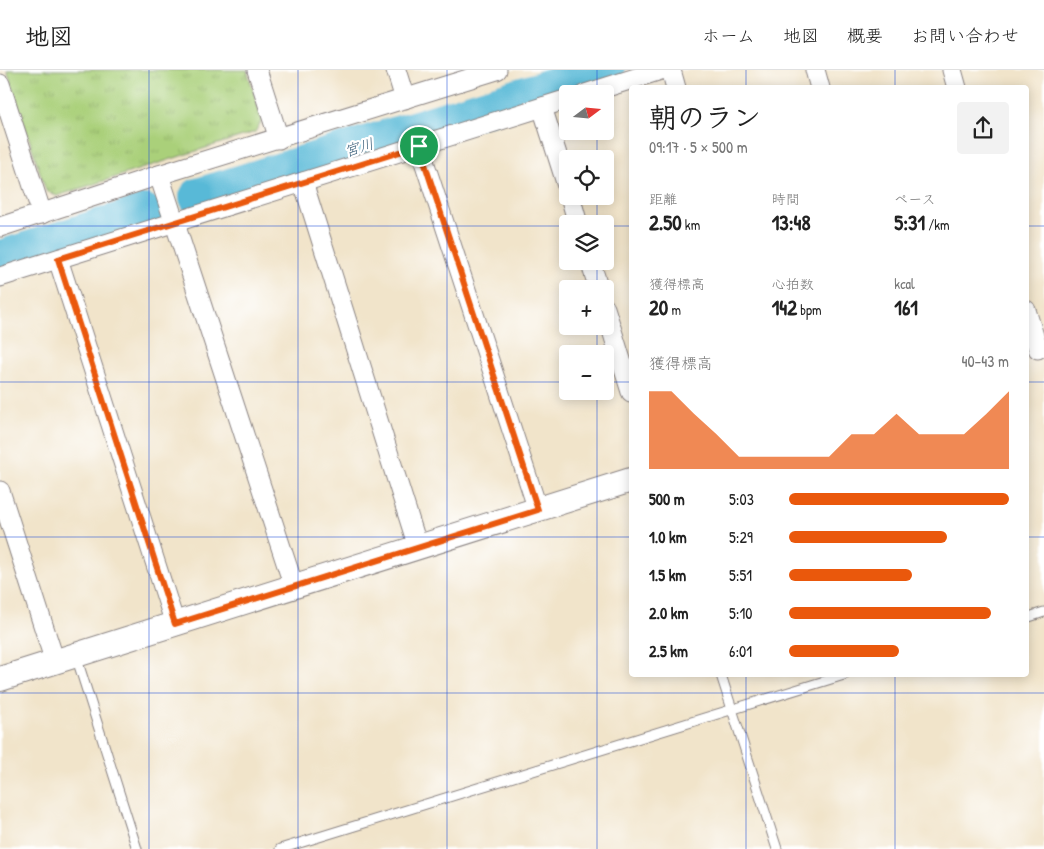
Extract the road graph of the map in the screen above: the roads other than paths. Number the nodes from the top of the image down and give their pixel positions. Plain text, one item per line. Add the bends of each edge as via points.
1 (257, 70) edge
2 (396, 70) edge
3 (498, 70) edge
4 (661, 70) edge
5 (671, 70) edge
6 (815, 70) edge
7 (952, 70) edge
8 (0, 84) edge
9 (614, 85) edge
10 (675, 85) edge
11 (819, 85) edge
12 (956, 85) edge
13 (405, 99) junction
14 (559, 102) edge
15 (542, 107) junction
16 (4, 109) edge
17 (279, 139) junction
18 (419, 146) junction
19 (559, 161) edge
20 (159, 176) junction
21 (303, 182) junction
22 (42, 214) junction
23 (175, 222) junction
24 (0, 227) edge
25 (58, 259) junction
26 (0, 277) edge
27 (1029, 322) edge
28 (613, 335) edge
29 (1036, 349) edge
30 (629, 386) edge
31 (629, 481) edge
32 (0, 491) edge
33 (538, 510) junction
34 (418, 547) junction
35 (294, 587) junction
36 (1044, 612) edge
37 (1029, 617) edge
38 (175, 624) junction
39 (66, 659) junction
40 (722, 677) edge
41 (838, 677) edge
42 (0, 680) edge
43 (732, 710) junction
44 (137, 849) edge
45 (280, 849) edge
46 (777, 849) edge

1 - 17 street
2 - 13 street
3 - 13 street
4 - 9 street
5 - 10 street
6 - 11 street
7 - 12 street
8 - 16 street
13 - 17 street
14 - 15 street
15 - 18 street
15 - 19 street
16 - 22 street
17 - 20 street
18 - 21 street
18 - 33 street
20 - 22 street
20 - 23 street
21 - 23 street
21 - 34 street
22 - 24 street
23 - 25 street
23 - 35 street
25 - 26 street
25 - 38 street
27 - 29 street
28 - 30 street
31 - 33 street
32 - 39 street
33 - 34 street
34 - 35 street
35 - 38 street
36 - 37 lane
38 - 39 street
39 - 42 street
39 - 44 lane
40 - 43 lane
41 - 43 lane
43 - 45 lane
43 - 46 lane

